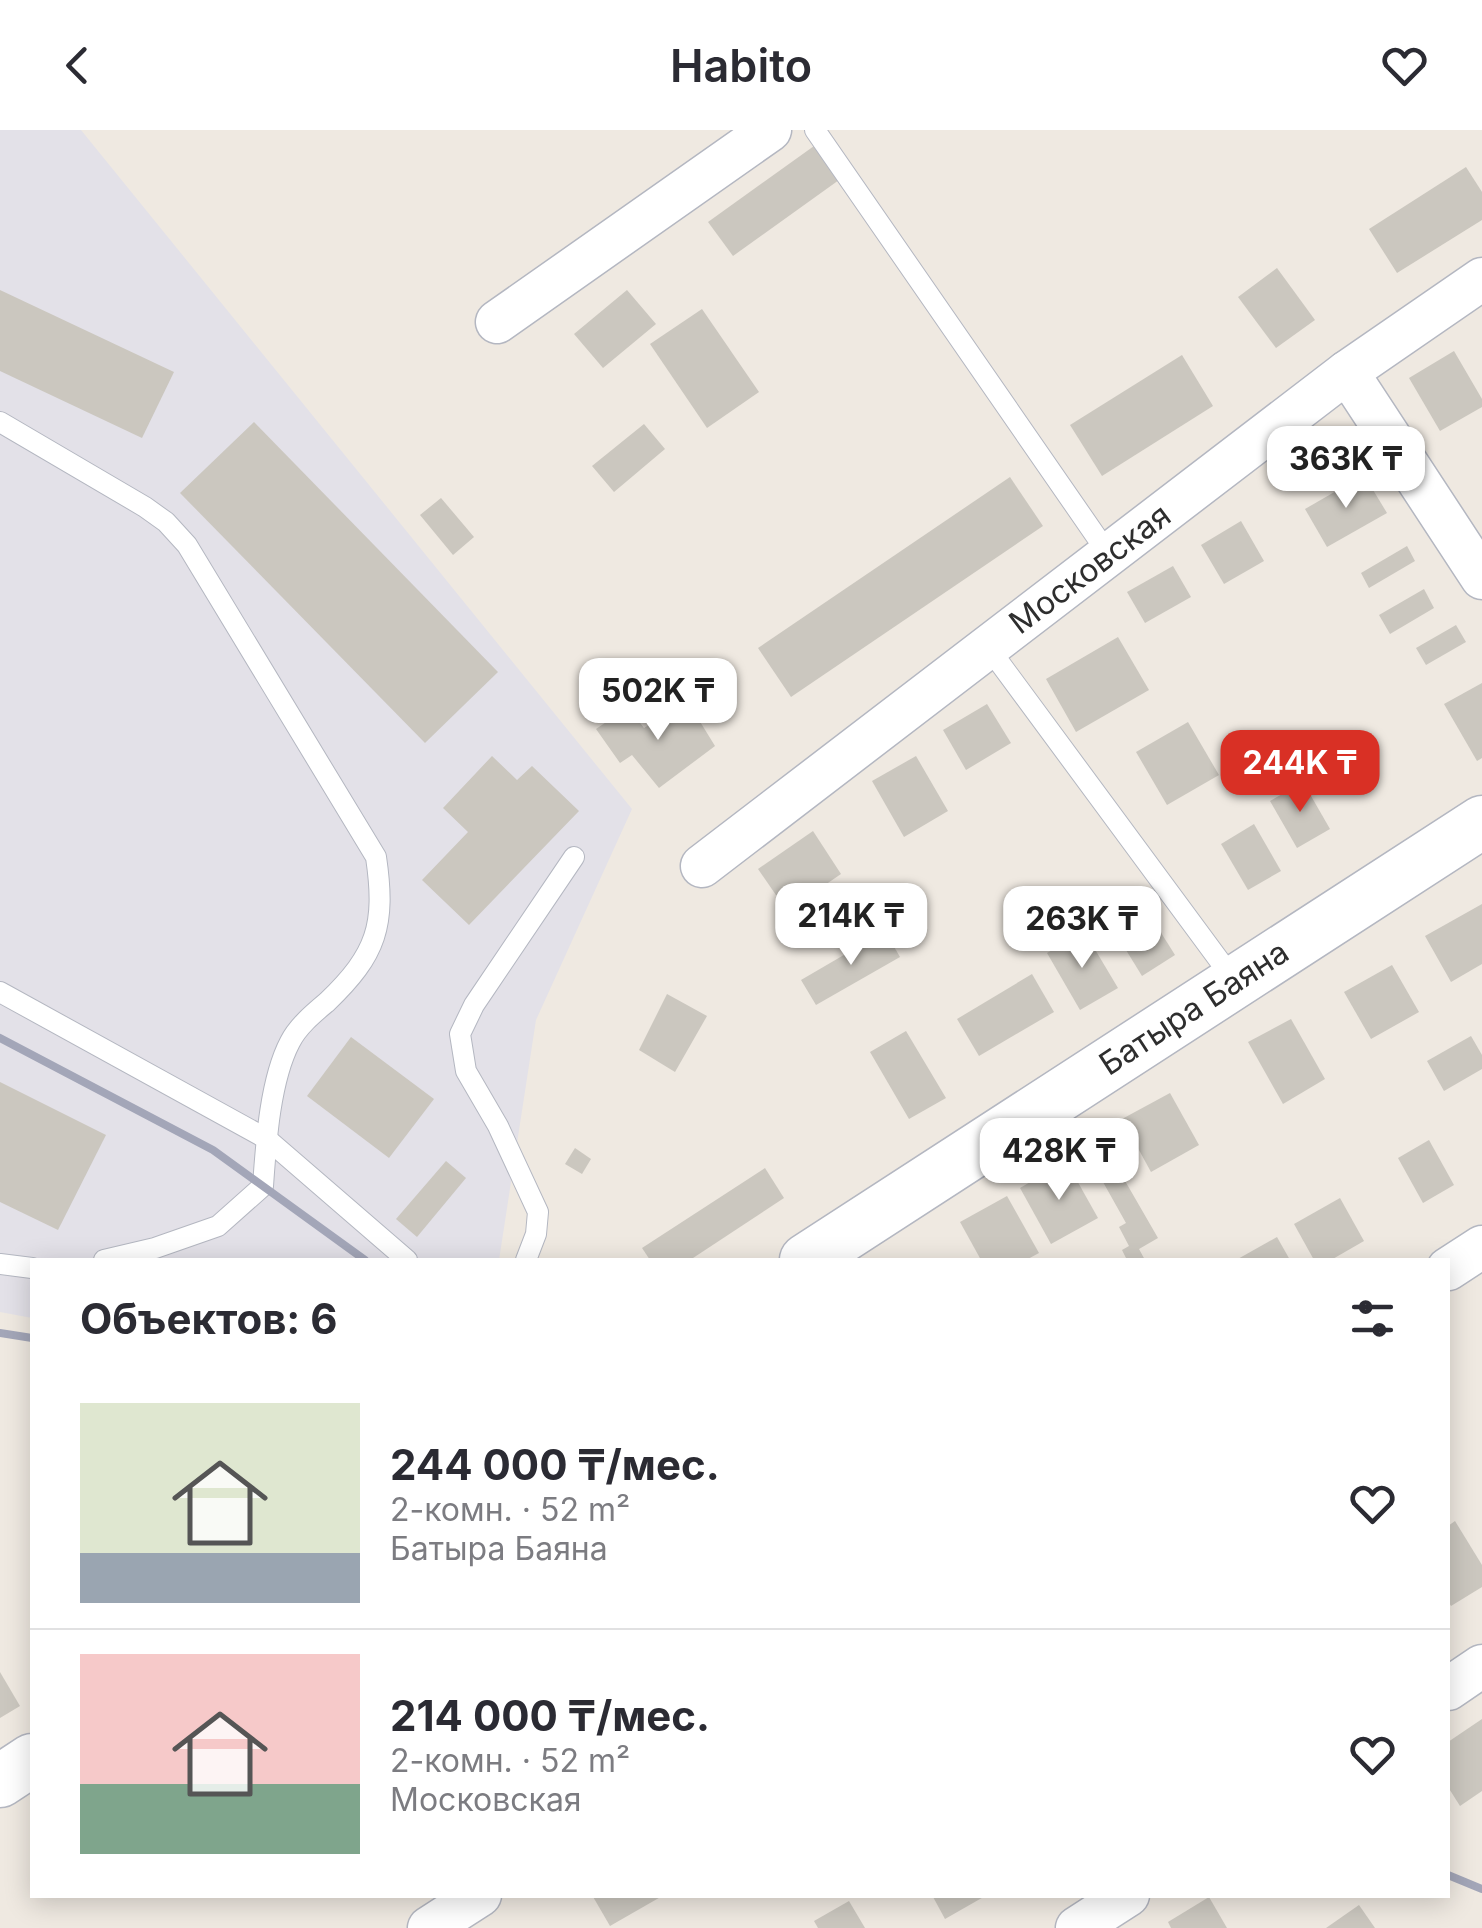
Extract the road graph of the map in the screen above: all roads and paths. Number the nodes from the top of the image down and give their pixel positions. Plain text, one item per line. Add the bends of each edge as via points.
1 (770, 130) edge
2 (815, 130) edge
3 (1482, 279) edge
4 (497, 322) dead end
5 (1347, 372) junction
6 (0, 422) edge
7 (1109, 555) junction
8 (1482, 578) edge
9 (988, 647) junction
10 (1482, 822) edge
11 (574, 858) dead end
12 (702, 866) dead end
13 (1235, 982) junction
14 (0, 992) edge
15 (266, 1139) junction
16 (1482, 1247) edge
17 (112, 1258) edge
18 (405, 1258) edge
19 (527, 1258) edge
20 (809, 1258) edge
21 (0, 1264) edge
22 (30, 1268) edge
23 (1450, 1268) edge
24 (1482, 1666) edge
25 (1450, 1688) edge
26 (30, 1761) edge
27 (0, 1781) edge
28 (475, 1898) edge
29 (1123, 1898) edge
30 (428, 1928) edge
31 (1077, 1928) edge

1 - 4 street
2 - 7 lane
3 - 5 street, Московская
5 - 7 street, Московская
5 - 8 street
6 - 15 lane via 145,506 187,544 376,857 381,894 370,953 291,1039
7 - 9 street, Московская
9 - 12 street, Московская
9 - 13 lane
10 - 13 street, Батыра Баяна
11 - 19 lane via 460,1034 466,1070 538,1212
13 - 20 street, Батыра Баяна
14 - 15 lane
15 - 17 lane via 263,1186 218,1226
15 - 18 lane
16 - 23 street
21 - 22 lane
24 - 25 street
26 - 27 street
28 - 30 street
29 - 31 street

